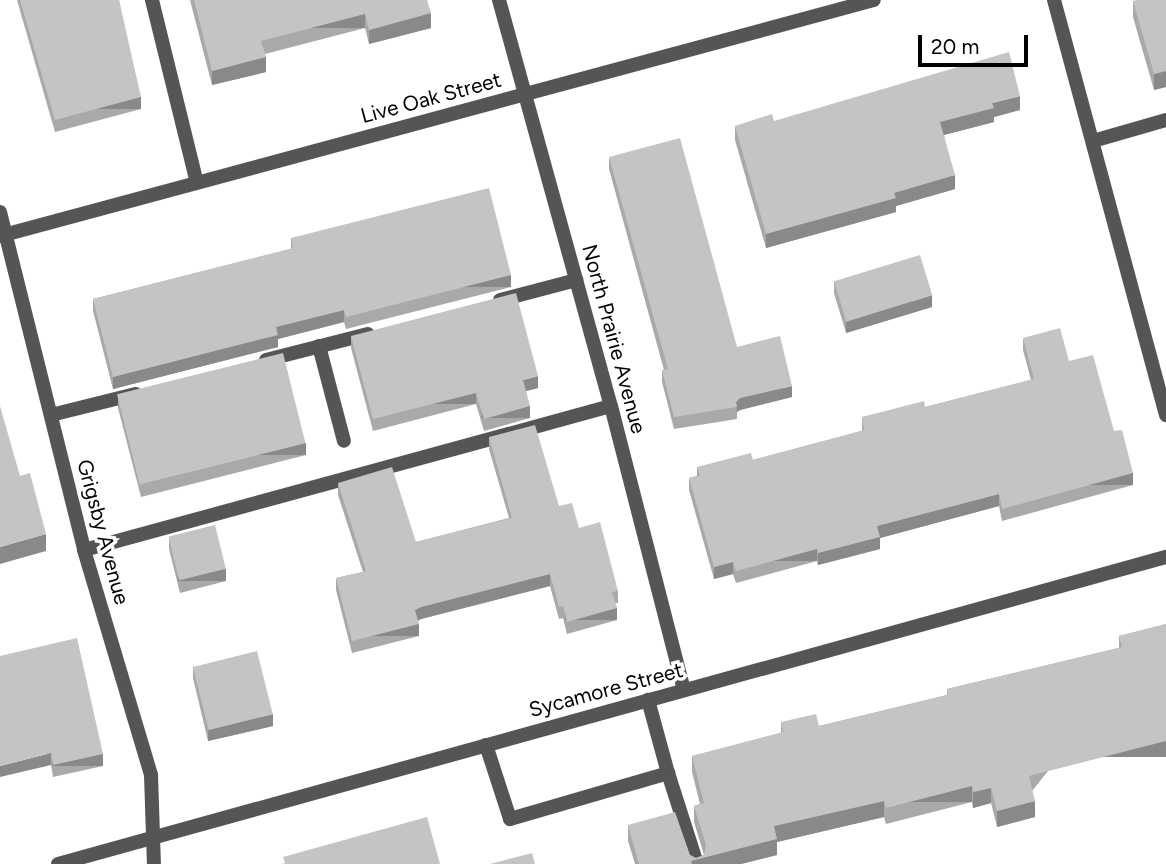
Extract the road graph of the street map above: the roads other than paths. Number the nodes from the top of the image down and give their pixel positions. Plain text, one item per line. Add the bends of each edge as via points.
1 (152, 0) edge
2 (499, 0) edge
3 (874, 0) edge
4 (1054, 0) edge
5 (523, 94) junction
6 (1166, 120) edge
7 (1093, 141) junction
8 (197, 183) junction
9 (0, 212) edge
10 (3, 235) edge
11 (576, 280) junction
12 (491, 302) edge
13 (386, 329) edge
14 (320, 346) junction
15 (255, 363) edge
16 (152, 389) edge
17 (611, 406) junction
18 (51, 415) junction
19 (1166, 415) edge
20 (344, 441) dead end
21 (84, 550) junction
22 (1166, 557) edge
23 (684, 690) junction
24 (648, 700) junction
25 (486, 745) junction
26 (668, 774) junction
27 (154, 836) junction
28 (58, 864) edge
29 (154, 864) edge
30 (697, 864) edge

1 - 8 street
2 - 5 street, North Prairie Avenue
3 - 5 street, Live Oak Street
4 - 7 street
5 - 8 street, Live Oak Street
5 - 11 street, North Prairie Avenue
6 - 7 street
7 - 19 street
8 - 10 street, Live Oak Street
9 - 10 street, Grigsby Avenue
10 - 18 street, Grigsby Avenue
11 - 12 street
11 - 17 street, North Prairie Avenue
13 - 14 street
14 - 15 street
14 - 20 street
16 - 18 street
17 - 21 street
17 - 23 street, North Prairie Avenue
18 - 21 street, Grigsby Avenue
21 - 27 street, Grigsby Avenue via 151,775
22 - 23 street, Sycamore Street
23 - 24 street, Sycamore Street
24 - 25 street, Sycamore Street
24 - 26 street
25 - 26 street via 510,820
25 - 27 street, Sycamore Street
26 - 30 street
27 - 28 street, Sycamore Street
27 - 29 street, Grigsby Avenue

